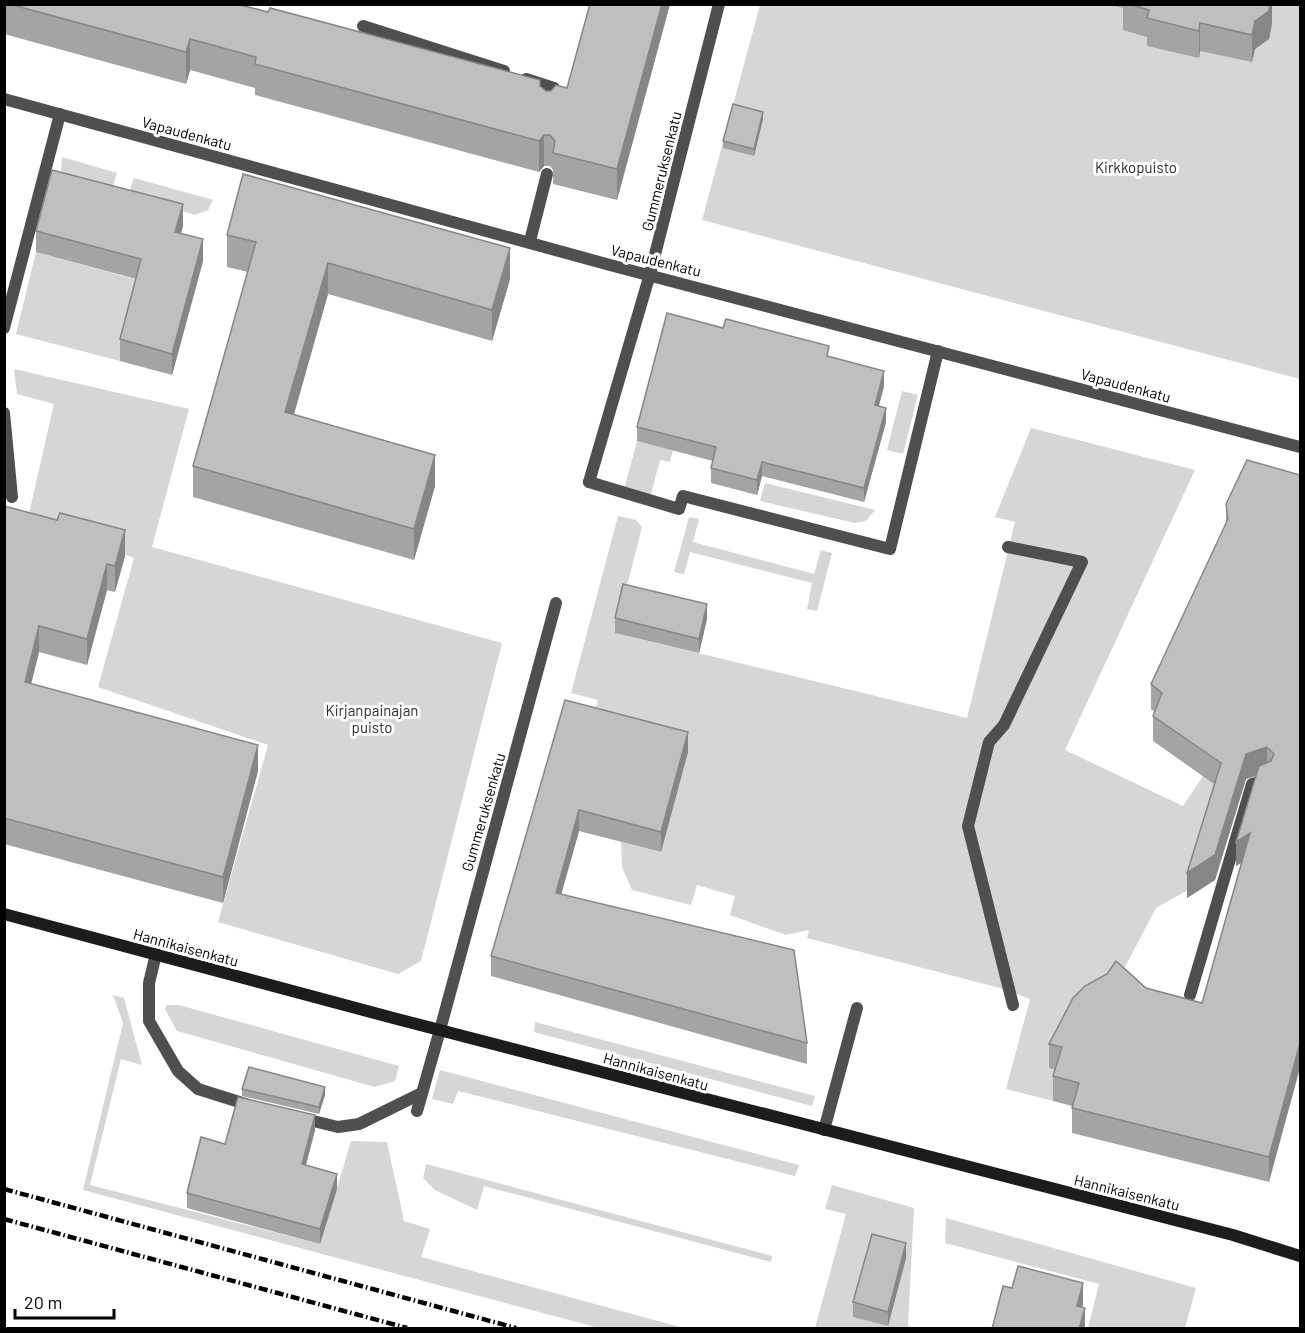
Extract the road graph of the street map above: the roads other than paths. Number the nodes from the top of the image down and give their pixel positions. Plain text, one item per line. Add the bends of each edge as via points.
1 (719, 4) edge
2 (363, 26) dead end
3 (4, 99) edge
4 (60, 114) junction
5 (548, 114) edge
6 (547, 174) dead end
7 (530, 242) junction
8 (650, 274) junction
9 (4, 328) edge
10 (938, 351) junction
11 (4, 413) edge
12 (1300, 447) edge
13 (12, 496) dead end
14 (1008, 547) dead end
15 (556, 603) dead end
16 (1266, 780) edge
17 (4, 914) edge
18 (156, 954) junction
19 (1190, 995) dead end
20 (1013, 1005) dead end
21 (857, 1008) dead end
22 (440, 1030) junction
23 (422, 1093) junction
24 (261, 1108) edge
25 (417, 1110) dead end
26 (283, 1114) edge
27 (824, 1130) junction
28 (1300, 1256) edge

1 - 8 street, Gummeruksenkatu
2 - 5 street via 554,87
3 - 4 street, Vapaudenkatu
4 - 7 street, Vapaudenkatu
4 - 9 street
6 - 7 street
7 - 8 street, Vapaudenkatu
8 - 10 street, Vapaudenkatu
8 - 10 street, Gummeruksenkatu via 589,482 680,509 682,496 890,549
10 - 12 street, Vapaudenkatu
11 - 13 street
14 - 20 street via 1082,562 1004,725 989,742 968,826
15 - 22 street, Gummeruksenkatu
16 - 19 street via 1252,784
17 - 18 main road, Hannikaisenkatu
18 - 22 main road, Hannikaisenkatu
18 - 24 street via 149,984 149,1021 178,1071 198,1089
21 - 27 street
22 - 23 street, Gummeruksenkatu
22 - 27 main road, Hannikaisenkatu
23 - 25 street, Gummeruksenkatu
23 - 26 street via 359,1124 338,1127
27 - 28 main road, Hannikaisenkatu via 1233,1235

